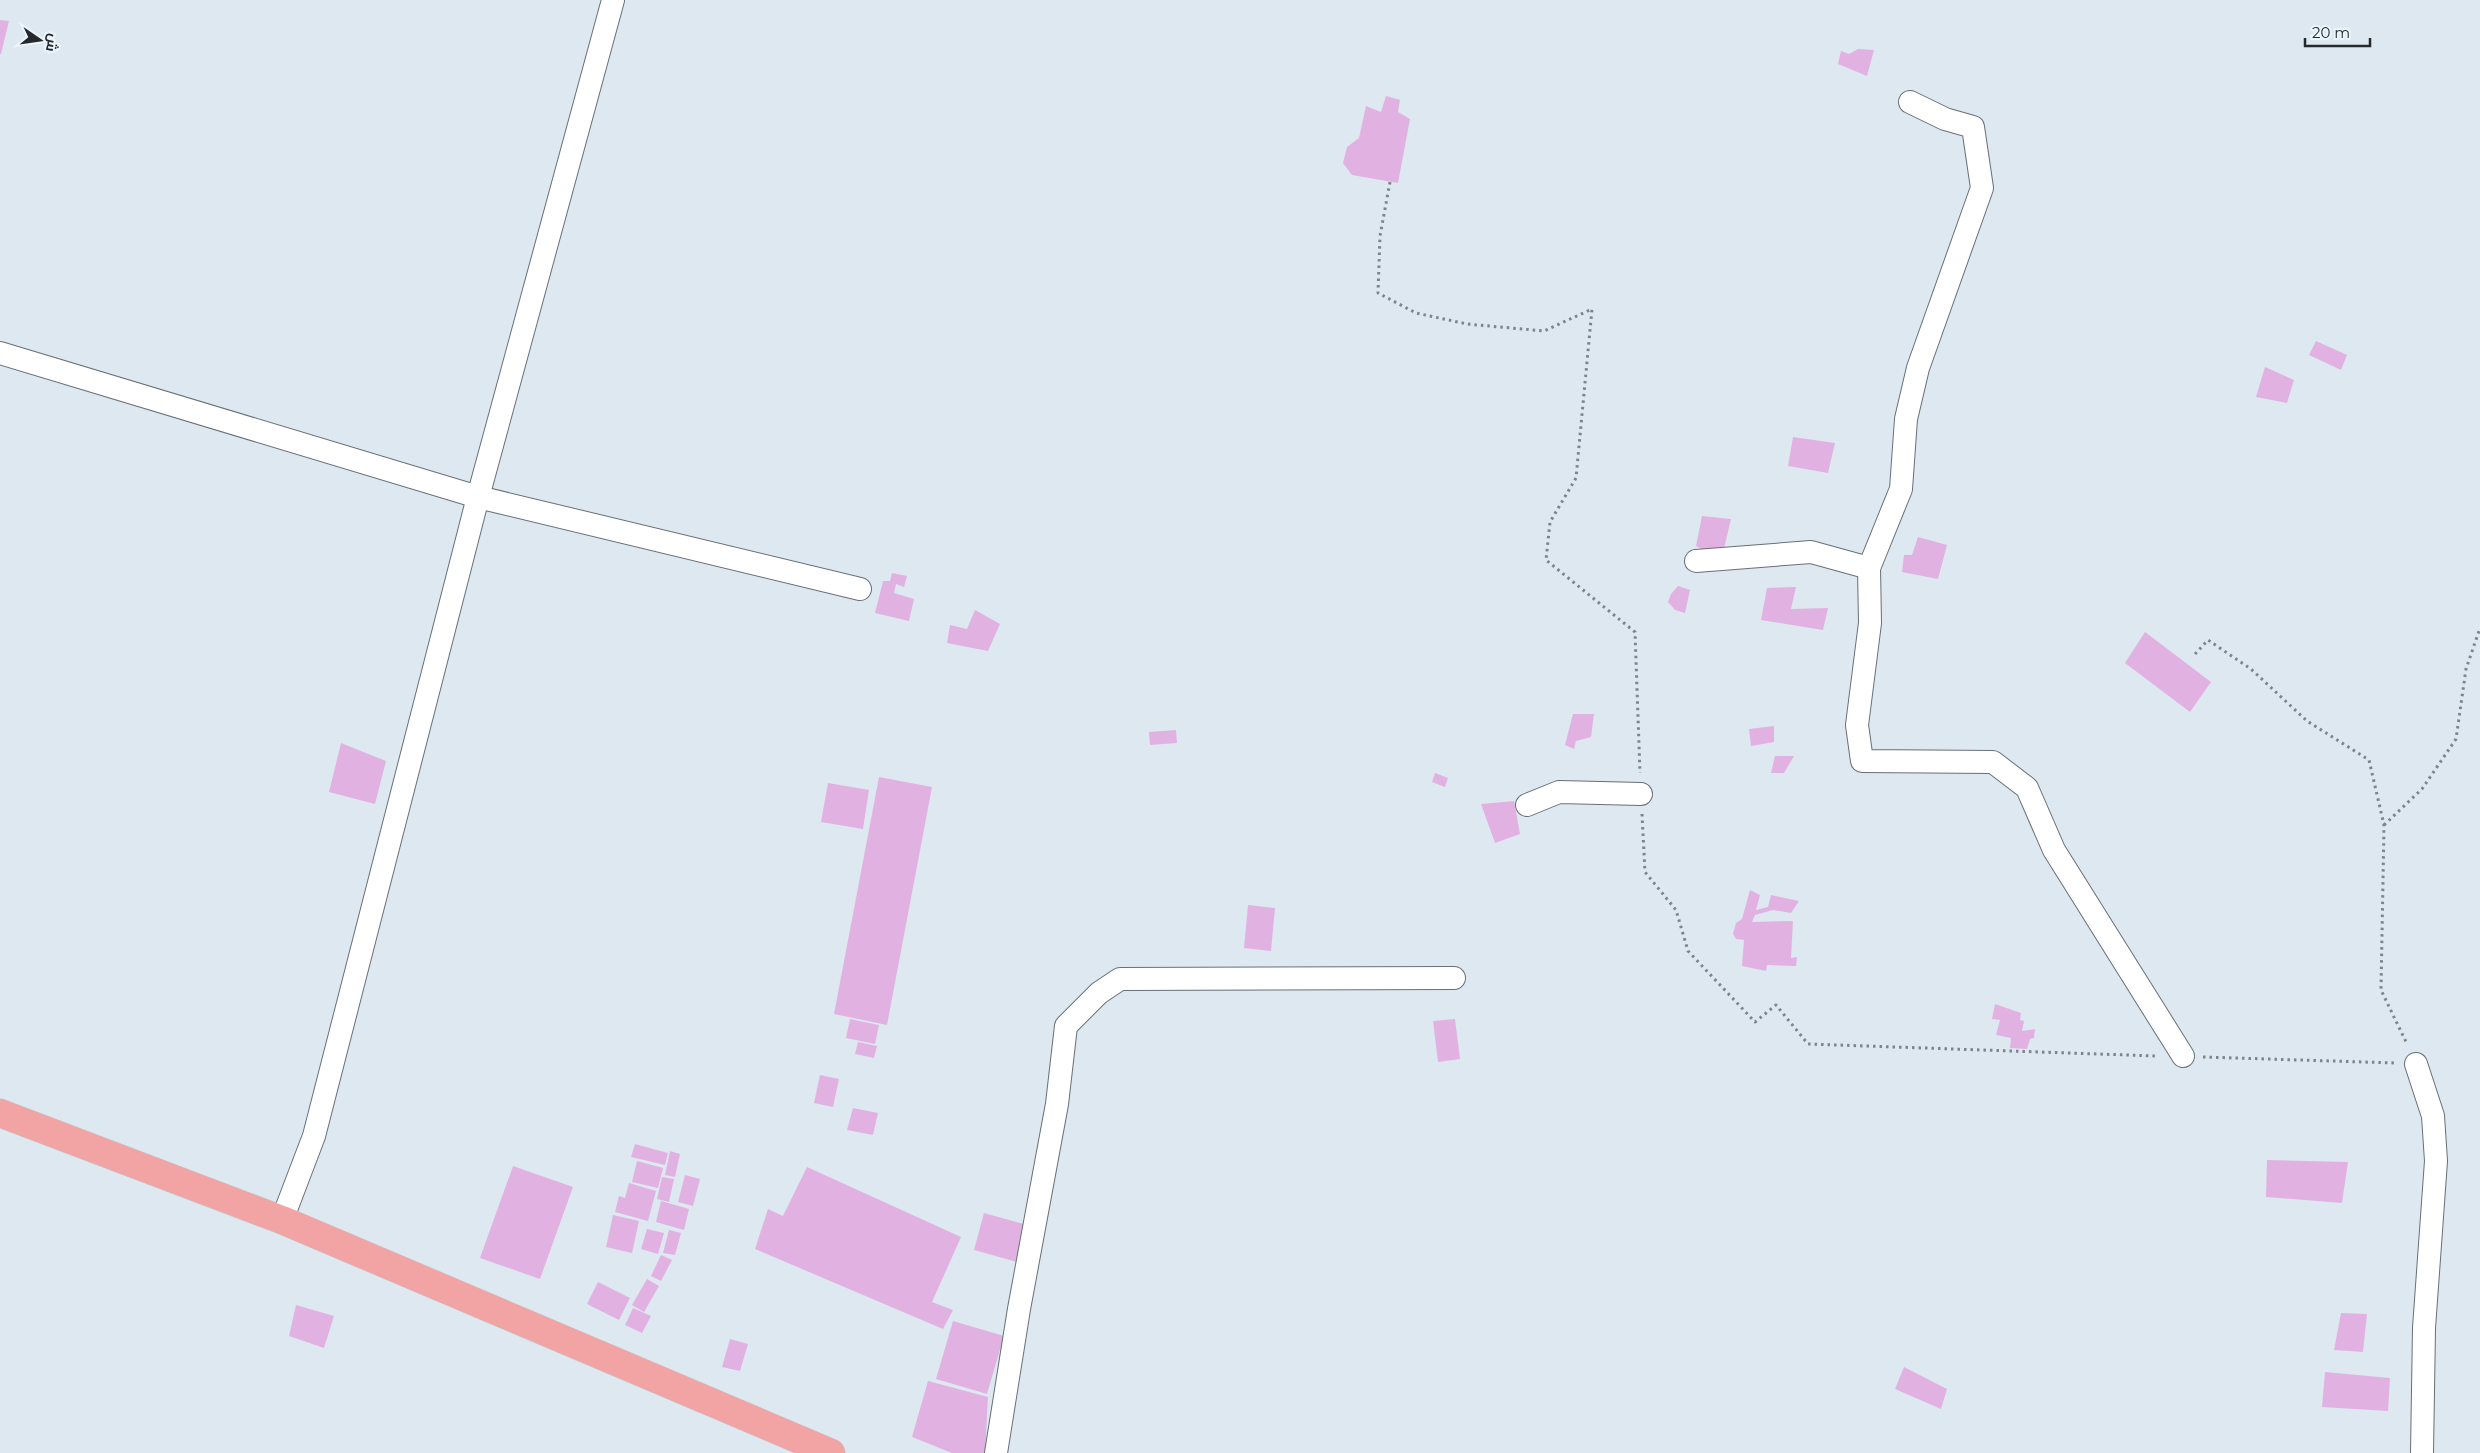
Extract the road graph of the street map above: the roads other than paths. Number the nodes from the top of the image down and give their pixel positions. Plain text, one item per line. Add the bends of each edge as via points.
1 (613, 0) edge
2 (1910, 102) dead end
3 (0, 352) edge
4 (478, 497) junction
5 (1696, 561) dead end
6 (1869, 568) junction
7 (860, 588) dead end
8 (1641, 794) road end
9 (1527, 804) dead end
10 (1454, 978) dead end
11 (2183, 1056) road end
12 (2416, 1064) road end
13 (0, 1113) edge
14 (282, 1220) junction
15 (831, 1453) edge
16 (996, 1453) edge
17 (2422, 1453) edge

1 - 4 street
2 - 6 street via 1945,119 1973,127 1982,188 1918,368 1906,419 1901,489
3 - 4 street
4 - 7 street
4 - 14 street via 314,1136
5 - 6 street via 1811,552
6 - 11 street via 1870,623 1857,726 1862,761 1994,762 2027,788 2054,850
8 - 9 street via 1559,792
10 - 16 street via 1120,979 1099,992 1066,1026 1056,1104
12 - 17 street via 2433,1116 2436,1161 2424,1328
13 - 14 main road
14 - 15 main road

